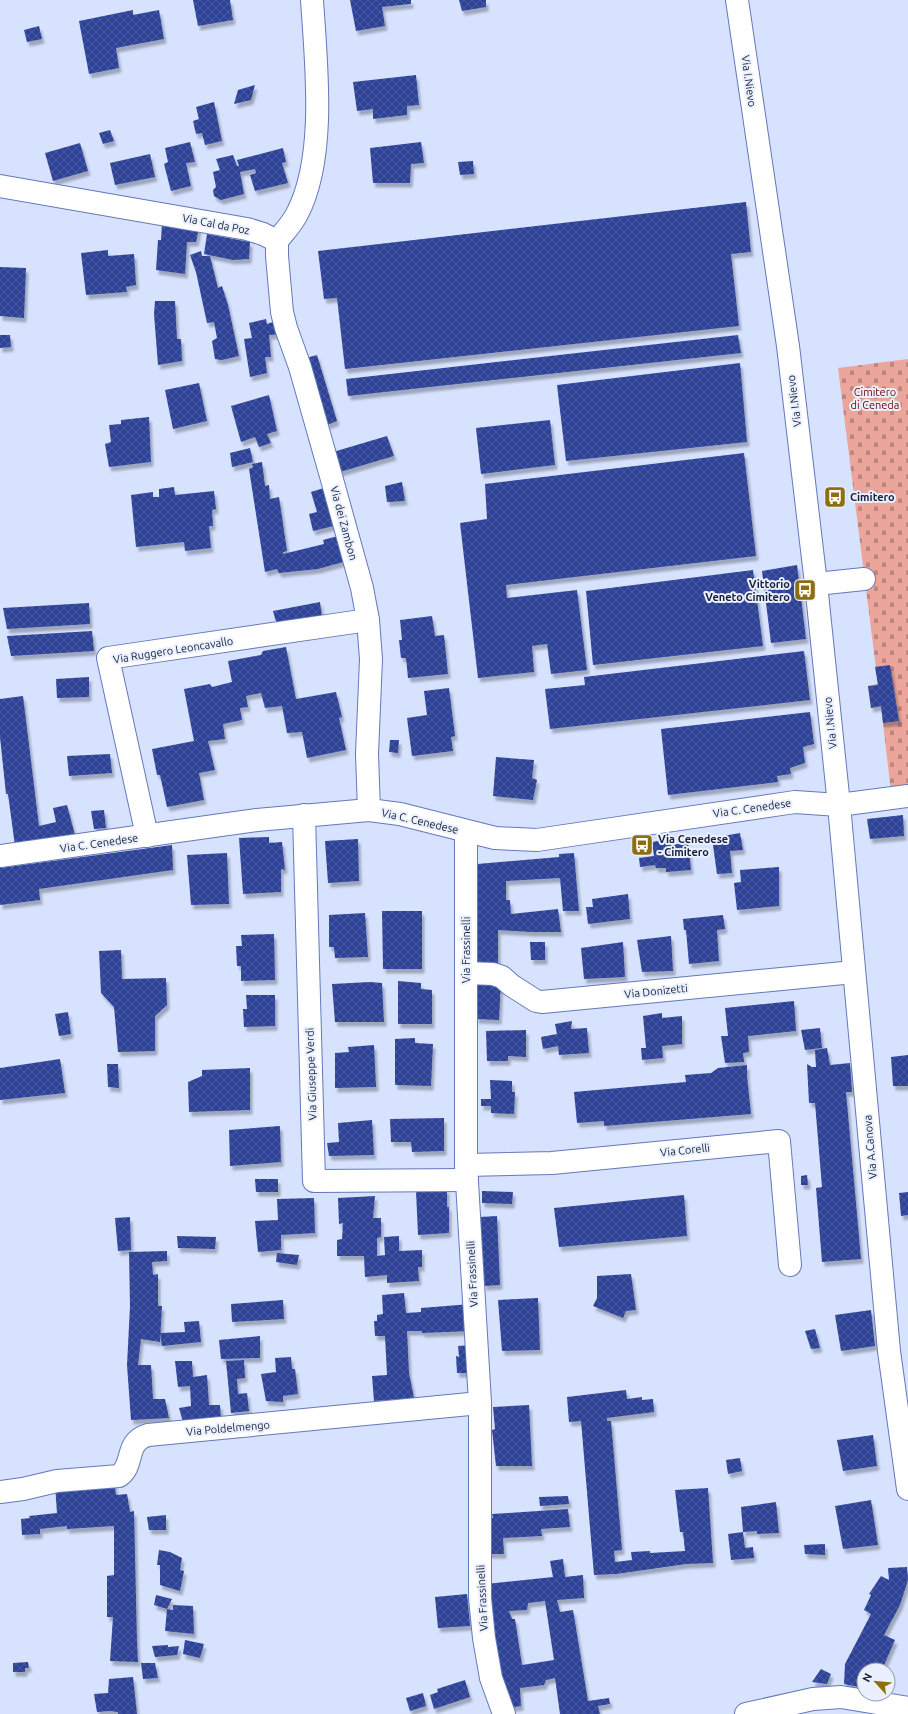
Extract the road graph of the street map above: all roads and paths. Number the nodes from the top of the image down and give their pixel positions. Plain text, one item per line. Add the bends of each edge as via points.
1 (312, 0) edge
2 (737, 0) edge
3 (0, 186) edge
4 (277, 241) junction
5 (864, 579) dead end
6 (816, 584) junction
7 (368, 620) junction
8 (908, 796) edge
9 (839, 804) junction
10 (369, 810) junction
11 (304, 815) junction
12 (466, 832) junction
13 (147, 836) junction
14 (0, 856) edge
15 (854, 972) junction
16 (466, 973) junction
17 (466, 1172) junction
18 (790, 1265) dead end
19 (898, 1350) edge
20 (480, 1403) junction
21 (908, 1489) edge
22 (0, 1492) edge
23 (908, 1708) edge
24 (504, 1714) edge
25 (746, 1714) edge

1 - 4 street via 318,104 313,159 304,200 297,215
2 - 6 street, Via I.Nievo via 788,346
3 - 4 street, Via Cal da Poz via 247,229
4 - 7 street, Via dei Zambon via 282,312 329,469 362,588
5 - 6 street
6 - 9 street, Via I.Nievo
7 - 10 street, Via dei Zambon via 371,659 367,754
7 - 13 street, Via Ruggero Leoncavallo via 108,658
8 - 9 street, Via C. Cenedese
9 - 12 street, Via C. Cenedese via 795,802 537,840 505,839
9 - 15 street, Via A.Canova
10 - 11 street, Via C. Cenedese
10 - 12 street, Via C. Cenedese via 400,814
11 - 13 street, Via C. Cenedese
11 - 17 street, Via Giuseppe Verdi via 314,1181
12 - 16 street, Via Frassinelli
13 - 14 street, Via C. Cenedese
15 - 16 street, Via Donizetti via 542,1002 536,1001 502,977
15 - 19 street, Via A.Canova
16 - 17 street, Via Frassinelli
17 - 18 street, Via Corelli via 779,1141
17 - 20 street, Via Frassinelli
19 - 21 street, Via A.Canova
20 - 22 street, Via Poldelmengo via 148,1435 135,1444 125,1470 119,1476 57,1481
20 - 24 street, Via Frassinelli via 480,1598 491,1678
23 - 25 street via 841,1697 813,1699

